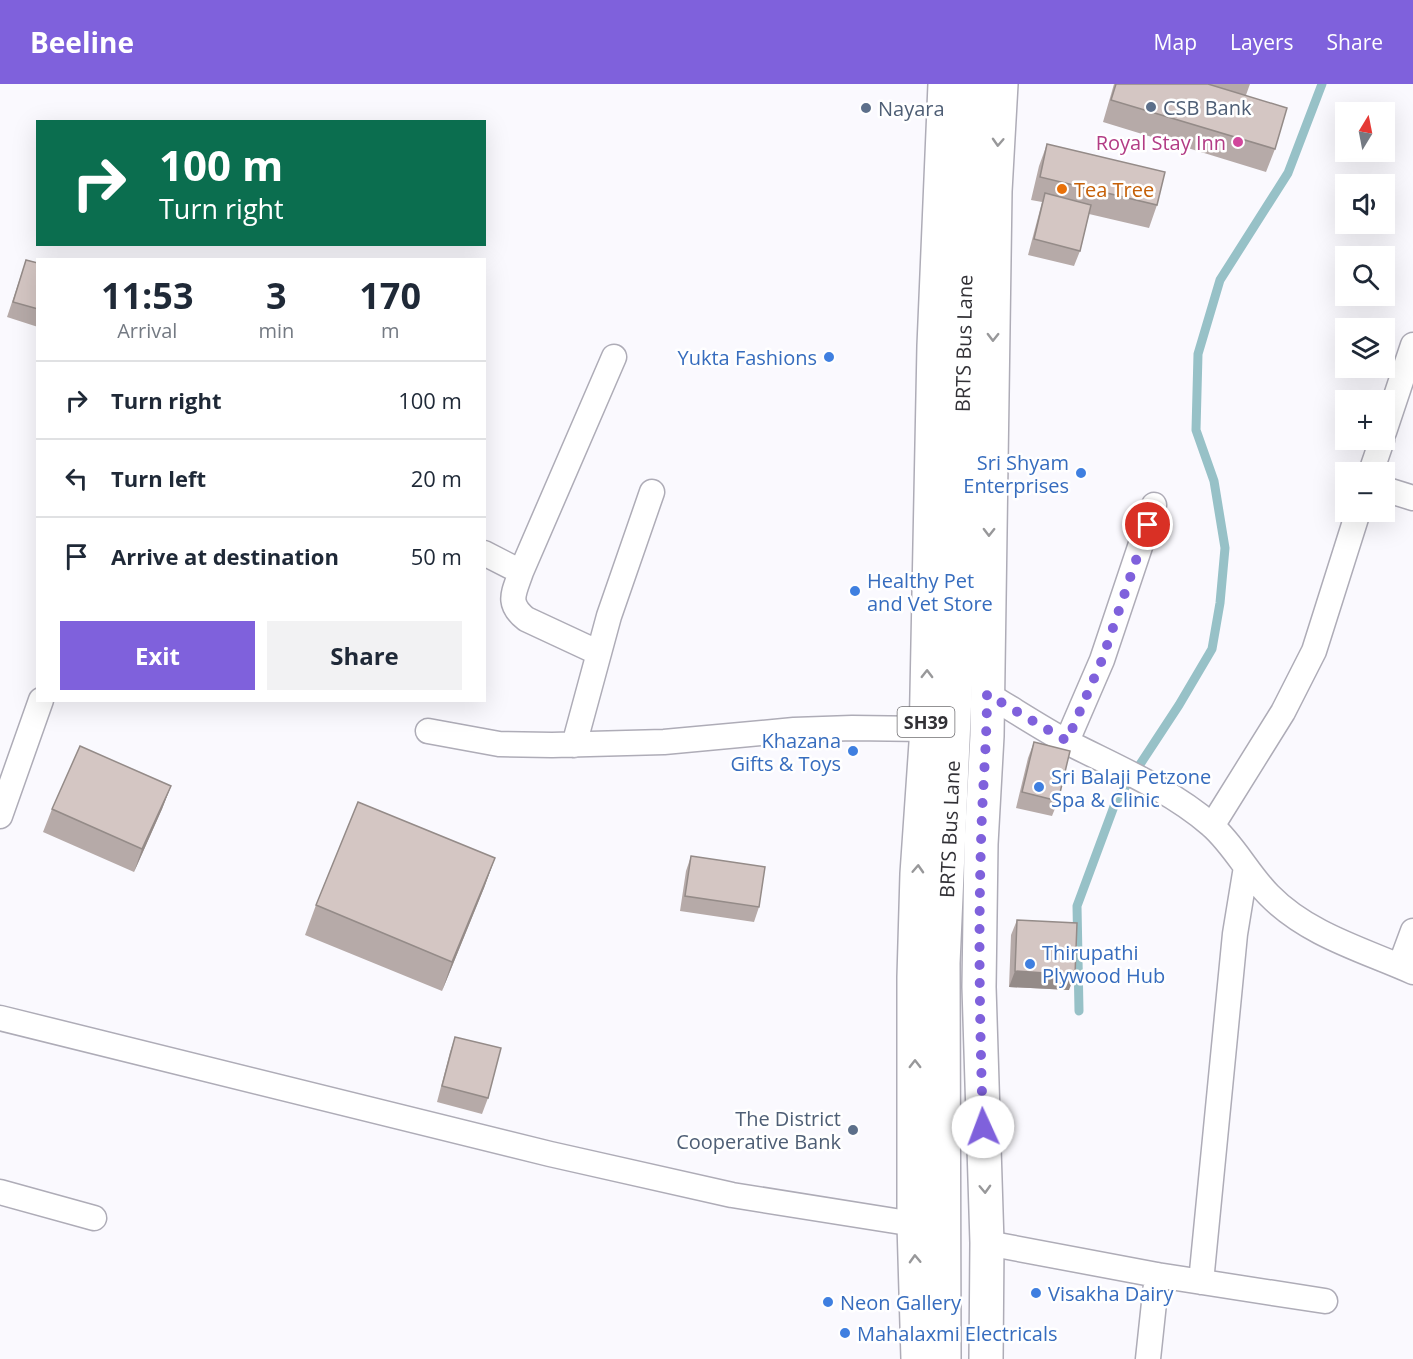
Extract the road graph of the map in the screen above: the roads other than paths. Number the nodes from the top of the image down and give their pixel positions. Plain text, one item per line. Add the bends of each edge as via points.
1 (945, 84) edge
2 (971, 84) edge
3 (1001, 84) edge
4 (1413, 345) edge
5 (614, 357) dead end
6 (1395, 399) edge
7 (652, 492) dead end
8 (1395, 492) edge
9 (1413, 498) edge
10 (1154, 505) dead end
11 (1355, 522) edge
12 (486, 554) edge
13 (521, 572) junction
14 (599, 653) junction
15 (987, 694) junction
16 (40, 702) edge
17 (926, 729) junction
18 (428, 731) dead end
19 (1067, 741) junction
20 (574, 745) junction
21 (0, 816) edge
22 (1212, 826) junction
23 (1246, 867) junction
24 (1413, 931) edge
25 (1407, 969) edge
26 (0, 1018) edge
27 (0, 1192) edge
28 (94, 1218) dead end
29 (914, 1224) junction
30 (987, 1243) junction
31 (1157, 1275) junction
32 (1200, 1282) junction
33 (1325, 1301) dead end
34 (918, 1359) edge
35 (944, 1359) edge
36 (986, 1359) edge
37 (1148, 1359) edge

17 -> 1 main road, SH39 via 934,346
2 - 35 main road, BRTS Bus Lane via 957,651 943,963
3 -> 15 main road via 995,191
4 - 6 street
5 - 13 street
7 - 14 street
8 - 9 street
10 - 19 street via 1102,660
11 - 22 street via 1314,651 1283,712
12 - 13 street
13 - 14 street via 514,592 515,611
14 - 20 street
15 - 19 street
15 -> 30 main road via 979,987
16 - 21 street
17 - 20 street via 794,730 664,742
29 -> 17 main road, SH39 via 914,977
18 - 20 street via 499,744
19 - 22 street via 1146,782
22 - 23 street
23 - 25 street via 1268,895 1304,922
23 - 32 street via 1235,934
24 - 25 street
26 - 29 street via 675,1183
27 - 28 street
34 -> 29 main road, SH39
30 - 31 street
30 - 36 main road
31 - 32 street
31 - 37 street
32 - 33 street

